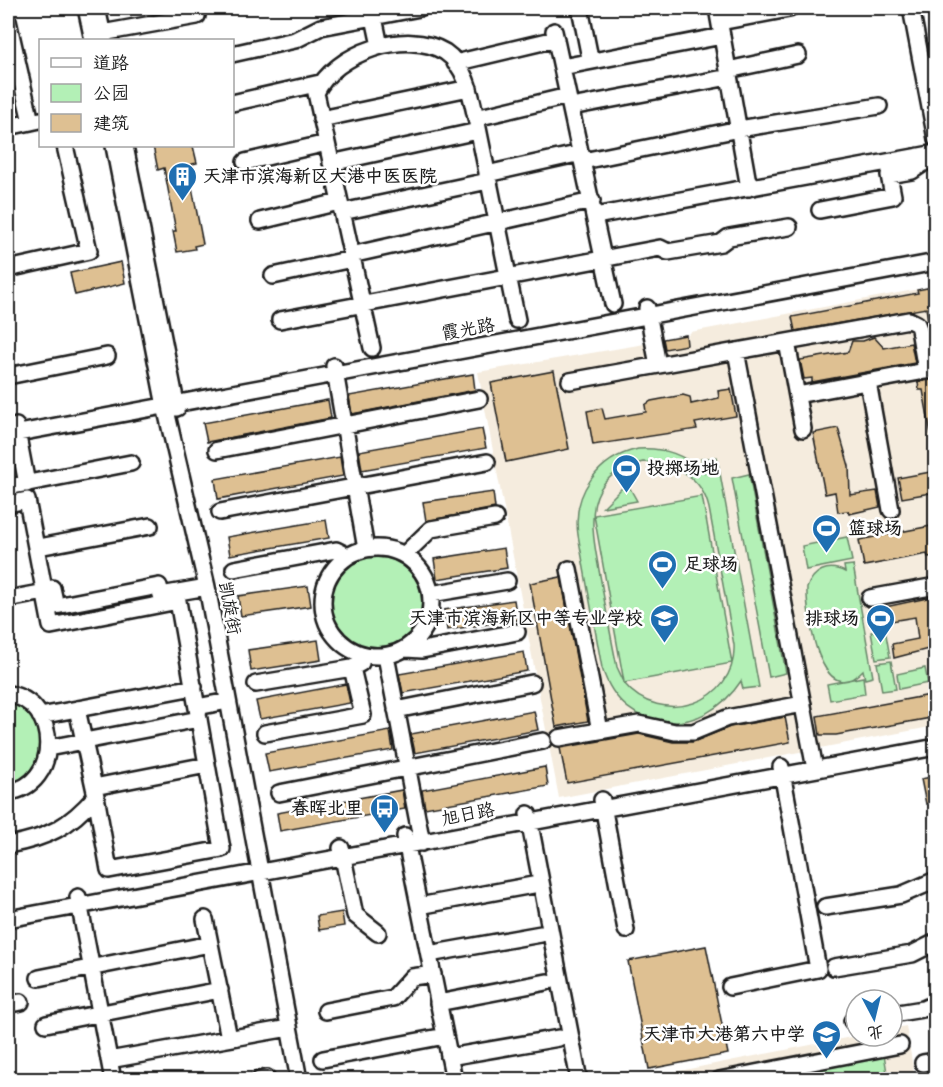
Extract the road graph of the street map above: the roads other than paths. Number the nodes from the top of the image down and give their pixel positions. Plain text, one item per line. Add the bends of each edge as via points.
1 (86, 8) edge
2 (97, 8) edge
3 (420, 8) edge
4 (580, 8) edge
5 (911, 8) edge
6 (920, 8) edge
7 (789, 9) dead end
8 (373, 12) edge
9 (162, 15) edge
10 (197, 16) dead end
11 (8, 21) edge
12 (720, 22) edge
13 (100, 38) edge
14 (380, 46) junction
15 (589, 53) dead end
16 (234, 54) edge
17 (798, 55) dead end
18 (455, 63) junction
19 (562, 67) junction
20 (729, 73) junction
21 (320, 83) junction
22 (469, 88) junction
23 (936, 88) edge
24 (570, 101) junction
25 (234, 103) edge
26 (879, 106) dead end
27 (321, 119) junction
28 (36, 121) edge
29 (477, 124) junction
30 (8, 127) edge
31 (739, 129) junction
32 (936, 139) edge
33 (327, 143) junction
34 (65, 147) edge
35 (114, 147) edge
36 (125, 147) edge
37 (936, 154) edge
38 (582, 157) junction
39 (245, 162) dead end
40 (331, 163) junction
41 (488, 178) junction
42 (749, 188) junction
43 (341, 207) junction
44 (593, 209) junction
45 (820, 210) dead end
46 (260, 221) dead end
47 (496, 222) junction
48 (789, 227) dead end
49 (936, 255) edge
50 (352, 257) junction
51 (604, 258) junction
52 (936, 262) edge
53 (8, 270) edge
54 (273, 276) dead end
55 (508, 276) junction
56 (362, 304) junction
57 (613, 304) dead end
58 (647, 312) junction
59 (280, 320) dead end
60 (517, 320) dead end
61 (787, 342) junction
62 (372, 348) dead end
63 (736, 351) junction
64 (107, 356) dead end
65 (658, 365) junction
66 (334, 370) junction
67 (931, 370) edge
68 (8, 376) edge
69 (570, 381) dead end
70 (868, 382) junction
71 (797, 395) junction
72 (479, 399) dead end
73 (170, 401) junction
74 (344, 425) junction
75 (803, 429) dead end
76 (12, 430) edge
77 (217, 450) dead end
78 (487, 462) dead end
79 (130, 463) dead end
80 (27, 484) junction
81 (8, 487) edge
82 (355, 487) junction
83 (8, 504) edge
84 (37, 505) dead end
85 (891, 510) dead end
86 (220, 512) dead end
87 (495, 518) dead end
88 (150, 526) dead end
89 (44, 546) junction
90 (366, 549) junction
91 (405, 554) junction
92 (348, 556) junction
93 (234, 569) dead end
94 (569, 569) dead end
95 (507, 580) dead end
96 (936, 586) edge
97 (207, 587) junction
98 (45, 592) junction
99 (431, 594) junction
100 (870, 598) dead end
101 (8, 599) edge
102 (517, 632) dead end
103 (406, 649) junction
104 (378, 656) junction
105 (352, 668) junction
106 (532, 682) dead end
107 (256, 684) dead end
108 (194, 687) junction
109 (8, 694) edge
110 (228, 701) junction
111 (803, 704) junction
112 (77, 709) junction
113 (396, 710) junction
114 (198, 713) junction
115 (40, 716) junction
116 (600, 731) junction
117 (265, 734) dead end
118 (559, 738) dead end
119 (936, 738) edge
120 (84, 741) junction
121 (543, 741) dead end
122 (936, 747) edge
123 (48, 748) junction
124 (207, 765) junction
125 (814, 765) junction
126 (408, 768) junction
127 (782, 771) junction
128 (95, 791) junction
129 (8, 792) edge
130 (279, 793) dead end
131 (603, 804) junction
132 (529, 818) junction
133 (414, 840) junction
134 (8, 844) edge
135 (342, 853) junction
136 (263, 867) junction
137 (936, 880) edge
138 (533, 885) dead end
139 (79, 902) junction
140 (419, 906) junction
141 (825, 908) dead end
142 (8, 911) edge
143 (8, 919) edge
144 (205, 919) dead end
145 (626, 930) dead end
146 (378, 933) dead end
147 (541, 934) dead end
148 (936, 942) edge
149 (210, 944) junction
150 (429, 954) junction
151 (834, 967) dead end
152 (92, 968) junction
153 (433, 974) junction
154 (39, 978) dead end
155 (548, 982) dead end
156 (730, 987) dead end
157 (219, 990) junction
158 (438, 1003) junction
159 (936, 1003) edge
160 (326, 1011) dead end
161 (904, 1012) edge
162 (100, 1013) junction
163 (46, 1024) dead end
164 (289, 1028) junction
165 (445, 1036) junction
166 (230, 1038) junction
167 (559, 1038) dead end
168 (884, 1048) edge
169 (449, 1057) junction
170 (323, 1059) dead end
171 (110, 1060) junction
172 (113, 1080) edge
173 (299, 1080) edge
174 (306, 1080) edge
175 (454, 1080) edge
176 (579, 1080) edge
177 (719, 1080) edge

1 - 13 street
2 - 13 street
3 - 8 street
4 - 15 street
5 - 32 street
6 - 23 street
7 - 12 street
8 - 14 street
8 - 16 street via 321,27 295,40
9 - 10 street
9 - 13 street
11 - 28 street
12 - 19 street
12 - 20 street
14 - 18 street via 427,44 447,53
14 - 21 street via 335,67
17 - 20 street
18 - 19 street via 555,35
18 - 22 street
19 - 24 street
20 - 24 street
20 - 31 street
21 - 25 street
21 - 27 street via 316,93
22 - 27 street
22 - 29 street
24 - 29 street
24 - 38 street
26 - 31 street
27 - 33 street
28 - 30 street
29 - 40 street
29 - 41 street
31 - 38 street
31 - 42 street
33 - 39 street
33 - 40 street
34 - 53 street via 89,251
35 - 73 street, 凯旋街
36 - 73 street, 凯旋街
37 - 42 street
37 - 45 street via 912,171 889,175 893,196
38 - 41 street
38 - 44 street
40 - 43 street
41 - 43 street
41 - 47 street
42 - 44 street
43 - 46 street
43 - 50 street
44 - 47 street
44 - 51 street
47 - 50 street
47 - 55 street
48 - 51 street via 668,252 660,248
49 - 58 street, 霞光路
50 - 54 street
50 - 56 street
51 - 55 street
51 - 57 street
52 - 58 street, 霞光路
55 - 56 street
55 - 60 street
56 - 59 street
56 - 62 street
58 - 65 street
58 - 66 street, 霞光路
61 - 63 street
61 - 67 street via 909,320 917,324
61 - 71 street
63 - 65 street
63 - 111 street
64 - 68 street
65 - 69 street
66 - 73 street, 霞光路
66 - 74 street
67 - 70 street
70 - 71 street
70 - 85 street
71 - 75 street
72 - 74 street
73 - 76 street, 霞光路
73 - 97 street, 凯旋街
73 - 136 street, 凯旋街
74 - 77 street
74 - 82 street
76 - 80 street
78 - 82 street
79 - 80 street
80 - 81 street
82 - 86 street
82 - 90 street
83 - 98 street via 27,500
84 - 89 street
87 - 91 street via 431,530
88 - 89 street
89 - 97 street via 56,606 159,586 161,596
90 - 91 street via 388,548
90 - 92 street
91 - 99 street via 420,567
92 - 93 street via 336,550
92 - 104 street via 328,578 323,611 340,642 354,651
94 - 116 street
95 - 99 street
96 - 100 street
97 - 110 street, 凯旋街
98 - 101 street
98 - 108 street via 51,626 178,601
99 - 103 street via 429,620
102 - 103 street via 422,650
103 - 104 street
104 - 105 street
104 - 113 street
105 - 107 street
105 - 117 street via 363,715
106 - 113 street
108 - 112 street
108 - 114 street
109 - 115 street via 28,702
110 - 114 street
110 - 136 street, 凯旋街
111 - 116 street via 727,718 693,732 639,724
111 - 125 street
112 - 115 street
112 - 120 street
113 - 126 street
114 - 120 street
114 - 124 street
115 - 123 street via 47,728
116 - 118 street
119 - 125 street, 旭日路
120 - 123 street
120 - 128 street
121 - 126 street
122 - 125 street, 旭日路
123 - 129 street via 38,774 27,785
124 - 128 street
124 - 128 street via 222,849 109,870
125 - 127 street, 旭日路
126 - 130 street
126 - 133 street
127 - 131 street, 旭日路
127 - 156 street via 818,969
128 - 134 street via 70,822 36,840
131 - 132 street, 旭日路
131 - 145 street
132 - 133 street, 旭日路
132 - 176 street
133 - 135 street, 旭日路
133 - 140 street
135 - 136 street, 旭日路
135 - 146 street via 355,915
136 - 139 street, 旭日路
136 - 164 street, 凯旋街
136 - 174 street, 凯旋街
137 - 141 street via 901,895
138 - 140 street
139 - 142 street, 旭日路
139 - 143 street, 旭日路
139 - 152 street
140 - 150 street
144 - 149 street
147 - 150 street
148 - 151 street via 912,954
149 - 152 street
149 - 157 street
150 - 153 street
152 - 154 street
152 - 162 street
153 - 158 street
153 - 160 street via 412,977 393,998
155 - 158 street
157 - 162 street
157 - 166 street
158 - 165 street
159 - 161 street
162 - 163 street
162 - 171 street
164 - 166 street
164 - 173 street, 凯旋街
165 - 169 street
165 - 170 street
166 - 171 street
167 - 169 street
168 - 177 street
169 - 175 street
171 - 172 street

